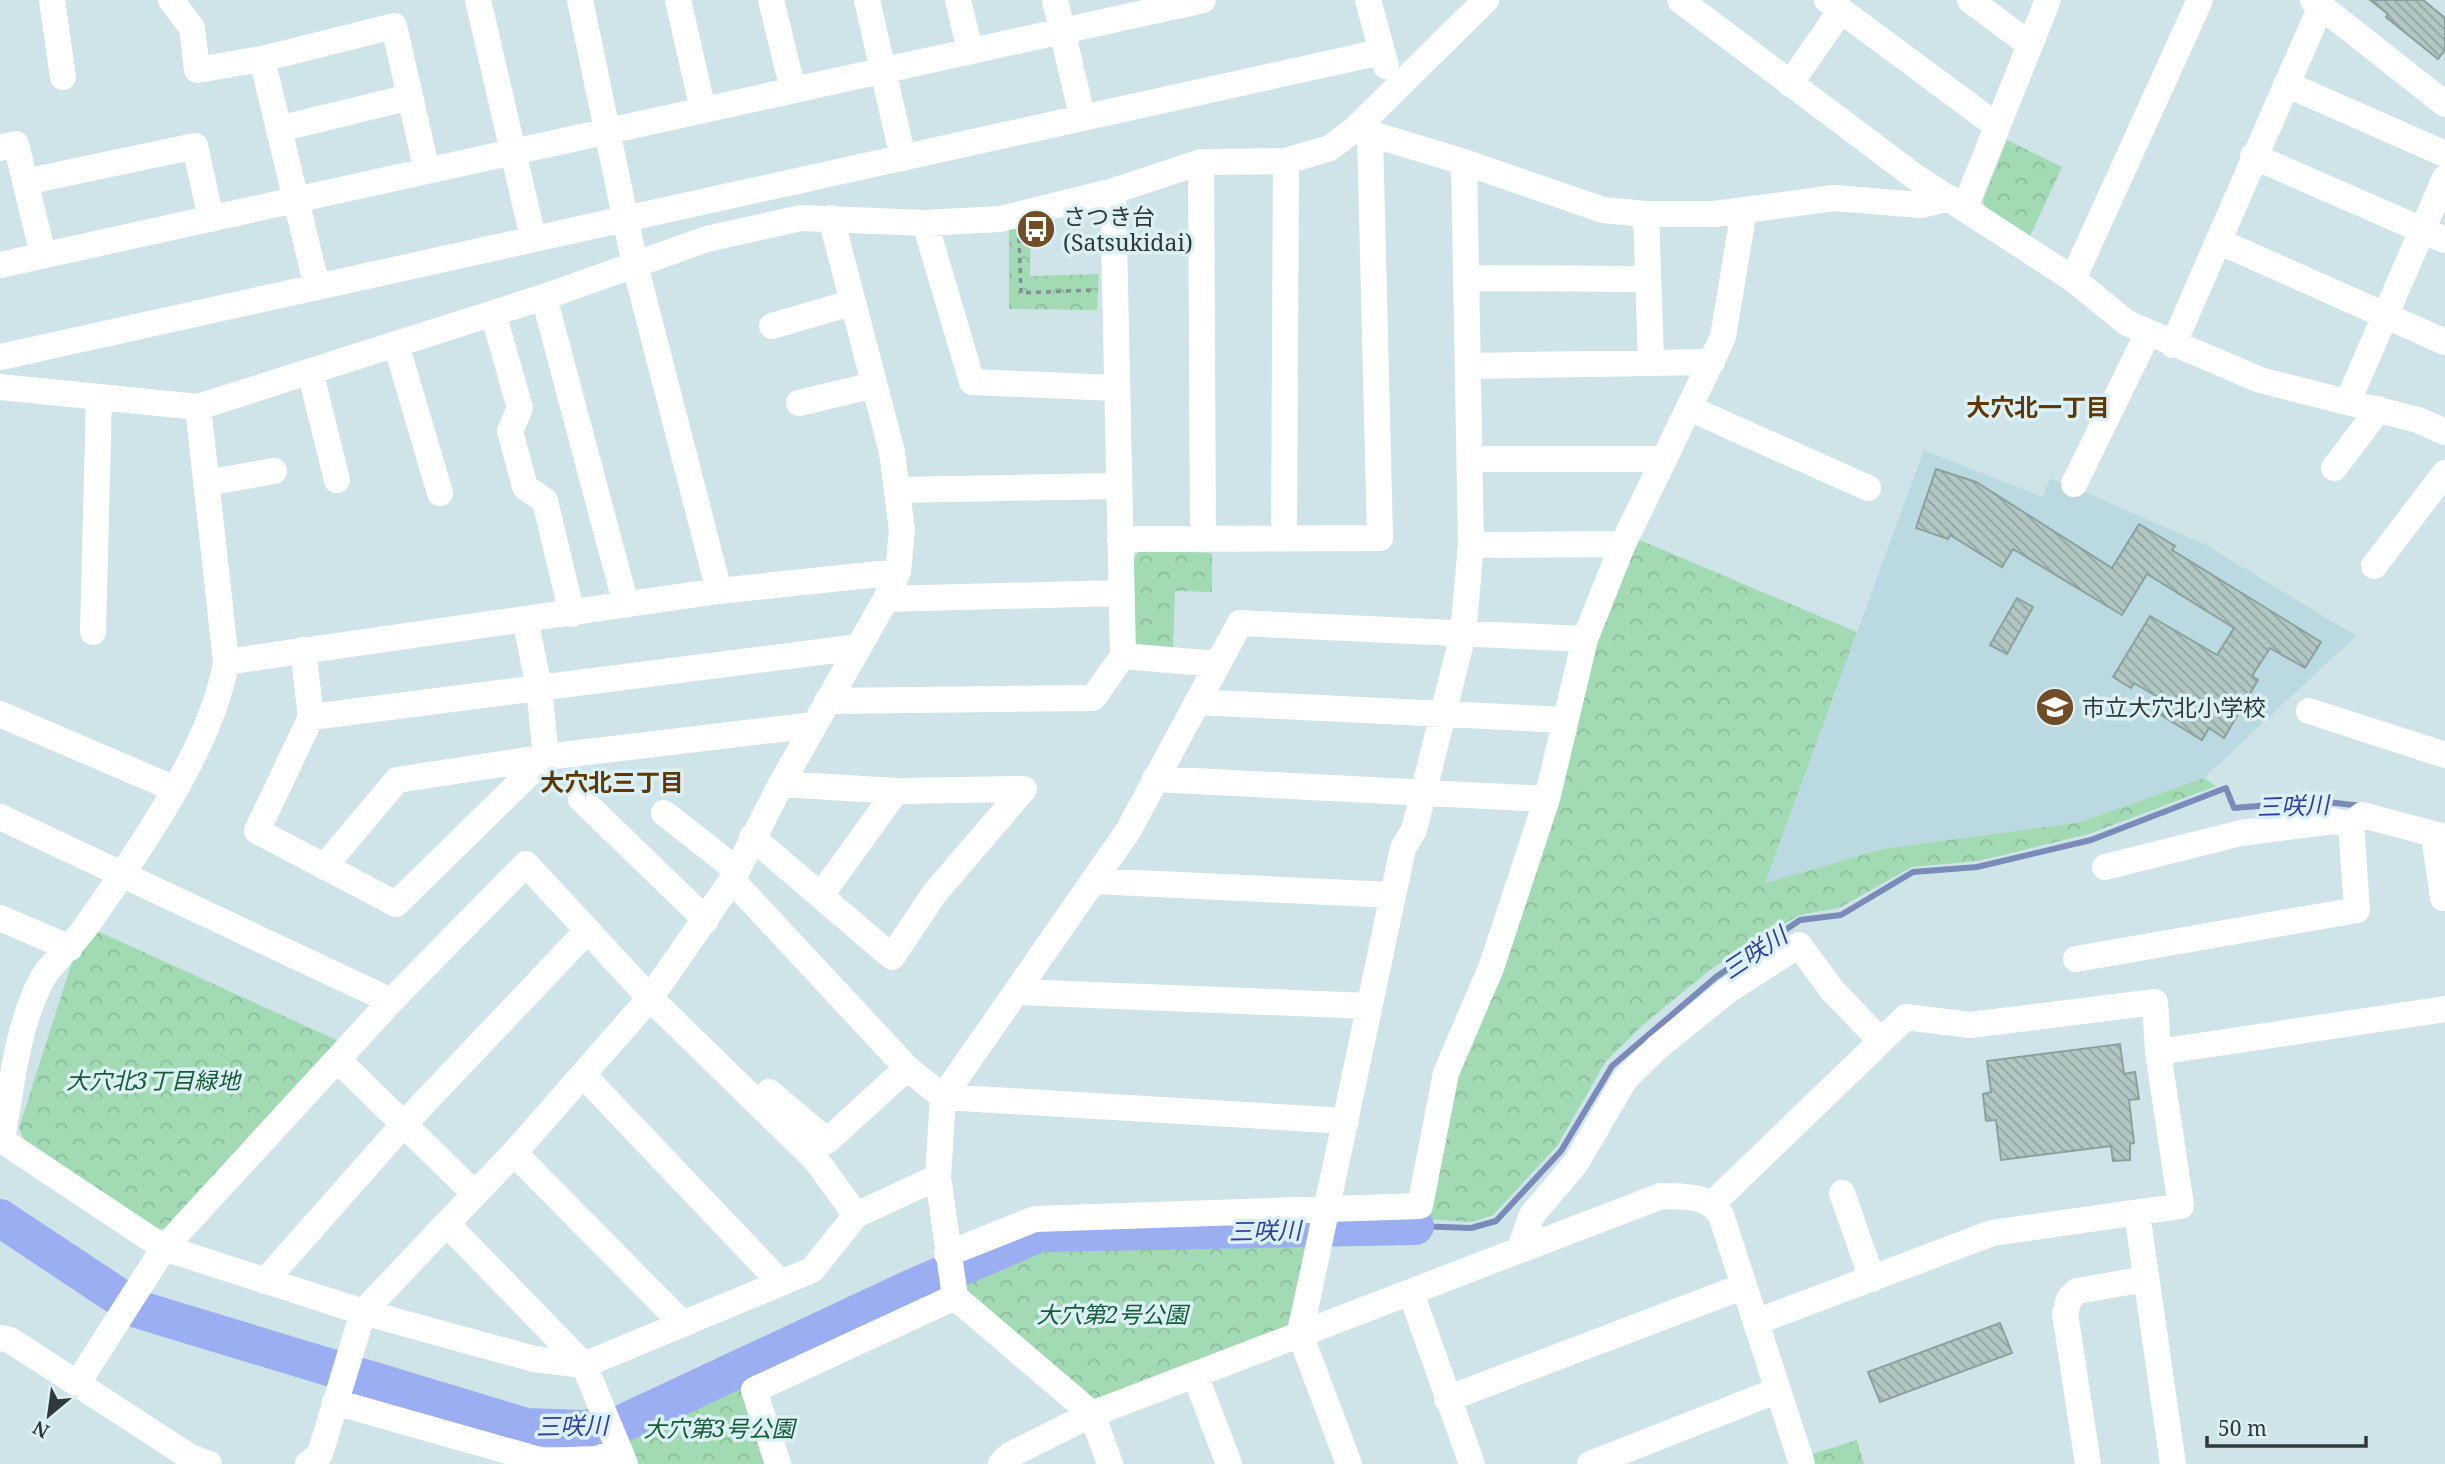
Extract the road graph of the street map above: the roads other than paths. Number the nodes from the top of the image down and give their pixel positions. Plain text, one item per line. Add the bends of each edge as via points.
1 (52, 0) edge
2 (171, 0) edge
3 (478, 0) edge
4 (580, 0) edge
5 (678, 0) edge
6 (771, 0) edge
7 (867, 0) edge
8 (958, 0) edge
9 (1055, 0) edge
10 (1203, 0) edge
11 (1368, 0) edge
12 (1486, 0) edge
13 (1679, 0) edge
14 (1970, 0) edge
15 (2048, 0) edge
16 (2200, 0) edge
17 (2317, 3) edge
18 (1834, 5) edge
19 (1147, 6) edge
20 (1062, 31) junction
21 (2029, 44) junction
22 (970, 51) junction
23 (1381, 51) junction
24 (262, 59) junction
25 (884, 70) junction
26 (63, 77) dead end
27 (1790, 84) junction
28 (2286, 84) junction
29 (1393, 89) junction
30 (793, 90) junction
31 (410, 97) junction
32 (2445, 104) edge
33 (703, 110) junction
34 (1082, 116) junction
35 (1997, 126) junction
36 (279, 129) junction
37 (608, 131) junction
38 (1362, 131) junction
39 (0, 148) edge
40 (513, 152) junction
41 (2445, 154) edge
42 (2253, 156) junction
43 (903, 158) junction
44 (1286, 161) junction
45 (1202, 162) junction
46 (1464, 162) junction
47 (427, 171) junction
48 (2445, 178) edge
49 (25, 182) junction
50 (1113, 191) junction
51 (296, 200) junction
52 (1957, 203) junction
53 (1744, 210) junction
54 (1646, 214) junction
55 (624, 216) junction
56 (831, 218) junction
57 (211, 219) junction
58 (925, 223) junction
59 (2434, 235) edge
60 (533, 238) junction
61 (2218, 241) junction
62 (43, 256) junction
63 (0, 265) edge
64 (635, 265) junction
65 (1466, 278) junction
66 (1648, 279) junction
67 (2073, 279) junction
68 (317, 287) junction
69 (544, 297) junction
70 (851, 303) junction
71 (493, 313) junction
72 (2385, 315) junction
73 (772, 326) dead end
74 (2148, 333) junction
75 (2445, 342) edge
76 (396, 344) junction
77 (2173, 345) junction
78 (0, 357) edge
79 (1651, 361) junction
80 (1712, 362) junction
81 (1468, 366) junction
82 (310, 371) junction
83 (874, 385) junction
84 (0, 387) edge
85 (1117, 388) junction
86 (99, 397) junction
87 (2348, 401) junction
88 (799, 403) dead end
89 (198, 407) junction
90 (1689, 408) junction
91 (2379, 409) junction
92 (2445, 432) edge
93 (1470, 459) junction
94 (1663, 459) junction
95 (2334, 468) dead end
96 (274, 471) dead end
97 (2445, 472) edge
98 (337, 480) dead end
99 (206, 484) junction
100 (2074, 484) dead end
101 (1119, 486) junction
102 (1868, 488) dead end
103 (897, 490) junction
104 (440, 493) dead end
105 (1120, 538) junction
106 (1284, 538) junction
107 (1203, 539) junction
108 (1623, 544) junction
109 (1471, 545) junction
110 (2374, 566) dead end
111 (898, 572) junction
112 (719, 591) junction
113 (1120, 593) junction
114 (886, 599) junction
115 (626, 605) junction
116 (572, 614) junction
117 (526, 619) junction
118 (93, 632) dead end
119 (1463, 634) junction
120 (1586, 639) junction
121 (859, 647) junction
122 (303, 650) junction
123 (1123, 656) junction
124 (226, 662) junction
125 (1217, 664) junction
126 (539, 687) junction
127 (827, 701) junction
128 (1196, 702) junction
129 (2309, 711) dead end
130 (0, 714) edge
131 (1443, 714) junction
132 (311, 717) junction
133 (1566, 720) junction
134 (813, 725) junction
135 (2445, 755) edge
136 (546, 757) junction
137 (1155, 779) junction
138 (781, 784) junction
139 (175, 789) junction
140 (896, 791) junction
141 (1423, 793) junction
142 (581, 799) dead end
143 (1547, 799) junction
144 (664, 814) dead end
145 (0, 817) edge
146 (2351, 824) junction
147 (2440, 836) edge
148 (752, 837) junction
149 (324, 867) junction
150 (2105, 867) dead end
151 (124, 873) junction
152 (735, 875) junction
153 (1094, 881) junction
154 (821, 895) junction
155 (1392, 895) junction
156 (2443, 898) edge
157 (0, 918) edge
158 (706, 920) junction
159 (587, 931) junction
160 (70, 948) junction
161 (2077, 959) dead end
162 (1018, 992) junction
163 (650, 998) junction
164 (391, 1001) junction
165 (1369, 1006) junction
166 (2445, 1009) edge
167 (1881, 1041) junction
168 (2158, 1052) junction
169 (339, 1061) junction
170 (907, 1068) junction
171 (7, 1070) edge
172 (726, 1074) junction
173 (584, 1076) junction
174 (943, 1097) junction
175 (1346, 1121) junction
176 (403, 1125) junction
177 (1, 1140) edge
178 (514, 1153) junction
179 (937, 1177) junction
180 (474, 1193) junction
181 (1842, 1193) dead end
182 (1713, 1203) junction
183 (2137, 1213) junction
184 (856, 1215) junction
185 (1324, 1220) junction
186 (447, 1224) junction
187 (164, 1248) junction
188 (1520, 1248) junction
189 (947, 1254) junction
190 (1872, 1279) junction
191 (2146, 1279) junction
192 (265, 1280) junction
193 (780, 1282) junction
194 (1744, 1286) junction
195 (1411, 1293) junction
196 (955, 1297) junction
197 (363, 1312) junction
198 (1756, 1322) junction
199 (683, 1324) junction
200 (1300, 1334) junction
201 (0, 1338) edge
202 (584, 1365) junction
203 (1195, 1375) junction
204 (77, 1384) junction
205 (1778, 1390) junction
206 (1447, 1399) junction
207 (335, 1402) junction
208 (1092, 1414) junction
209 (616, 1442) edge
210 (209, 1464) edge
211 (308, 1464) edge
212 (778, 1464) edge
213 (1001, 1464) edge
214 (1110, 1464) edge
215 (1229, 1464) edge
216 (1349, 1464) edge
217 (1472, 1464) edge
218 (1590, 1464) edge
219 (1802, 1464) edge
220 (2088, 1464) edge
221 (2172, 1464) edge

1 - 26 street
2 - 24 street via 192,29 197,71
3 - 40 street
4 - 37 street
5 - 33 street
6 - 30 street
7 - 25 street
8 - 22 street
9 - 20 street
10 - 19 street
11 - 23 street
12 - 29 street
13 - 27 street
14 - 21 street
15 - 21 street
16 - 67 street
17 - 28 street
17 - 32 street
18 - 27 street
18 - 35 street
19 - 20 street
20 - 22 street
20 - 34 street
21 - 35 street
22 - 25 street
23 - 29 street
23 - 34 street
24 - 31 street via 394,26
24 - 36 street
25 - 30 street
25 - 43 street
27 - 52 street
28 - 41 street
28 - 42 street
29 - 38 street
30 - 33 street
31 - 36 street
31 - 47 street
33 - 37 street
34 - 43 street
35 - 52 street
36 - 51 street
37 - 40 street
37 - 55 street
38 - 44 street via 1330,148
38 - 46 street
38 - 106 street via 1380,538
39 - 49 street via 16,144
40 - 47 street
40 - 60 street
42 - 59 street
42 - 61 street
43 - 55 street
44 - 45 street
44 - 106 street
45 - 50 street
45 - 107 street
46 - 54 street via 1603,210
46 - 65 street
47 - 51 street
48 - 59 street
49 - 57 street via 195,146
49 - 62 street
50 - 58 street via 1000,219
50 - 85 street
51 - 57 street
51 - 68 street
52 - 53 street via 1834,198
52 - 67 street
53 - 54 street
53 - 80 street via 1723,337
54 - 66 street
55 - 60 street
55 - 64 street
56 - 58 street
56 - 64 street via 801,218 707,239
56 - 70 street
57 - 62 street
58 - 85 street via 972,382
59 - 72 street
60 - 68 street
61 - 72 street
61 - 77 street
62 - 63 street
64 - 69 street
64 - 112 street
65 - 66 street
65 - 81 street
66 - 79 street
67 - 74 street via 2127,323
68 - 78 street
69 - 71 street
69 - 115 street
70 - 73 street
70 - 83 street
71 - 76 street
71 - 116 street via 520,408 510,431 526,487 545,501
72 - 75 street
72 - 87 street
74 - 77 street
74 - 100 street
76 - 82 street
76 - 104 street
77 - 87 street via 2260,380
79 - 80 street
79 - 81 street
80 - 90 street
81 - 93 street
82 - 89 street
82 - 98 street
83 - 88 street
83 - 103 street
84 - 86 street
85 - 101 street
86 - 89 street
86 - 118 street
87 - 91 street
89 - 99 street
90 - 94 street
90 - 102 street
91 - 92 street
91 - 95 street
93 - 94 street
93 - 109 street
94 - 108 street
96 - 99 street
97 - 110 street
99 - 124 street
101 - 103 street
101 - 105 street
103 - 111 street via 902,530
105 - 107 street
105 - 113 street
106 - 107 street
108 - 109 street
108 - 120 street
109 - 119 street
111 - 112 street
111 - 114 street
112 - 115 street
113 - 114 street
113 - 123 street
114 - 121 street
115 - 116 street
116 - 117 street
117 - 122 street
117 - 126 street
119 - 120 street
119 - 125 street via 1240,624
119 - 131 street
120 - 133 street
121 - 126 street
121 - 127 street
122 - 124 street
122 - 132 street
123 - 125 street
123 - 127 street via 1093,698
124 - 139 street via 221,693
125 - 128 street
126 - 132 street
126 - 136 street
127 - 134 street
128 - 131 street
128 - 137 street
129 - 135 street
130 - 139 street
131 - 133 street
131 - 141 street
132 - 149 street via 257,831
133 - 143 street
134 - 136 street
134 - 138 street
136 - 149 street via 397,780
136 - 149 street via 396,904
137 - 141 street
137 - 153 street via 1128,831
138 - 140 street
138 - 148 street
139 - 151 street
140 - 154 street
140 - 154 street via 1024,789 917,918 892,957
141 - 143 street
141 - 155 street
142 - 158 street
143 - 185 street via 1490,968 1446,1073 1420,1206
144 - 152 street
145 - 151 street
146 - 147 street via 2362,815
146 - 150 street via 2333,821 2241,833
146 - 161 street via 2357,910
147 - 156 street
148 - 152 street
148 - 154 street
151 - 160 street
151 - 164 street
152 - 158 street
152 - 170 street
153 - 155 street
153 - 162 street
155 - 165 street
157 - 160 street
158 - 163 street
159 - 163 street
159 - 164 street via 526,864
159 - 176 street
160 - 171 street via 42,978
162 - 165 street
162 - 174 street
163 - 172 street
163 - 173 street
164 - 169 street
165 - 175 street
166 - 168 street
167 - 168 street via 1906,1017 1970,1025 2155,1002
167 - 182 street
167 - 188 street via 1799,945 1727,991 1625,1079 1576,1163 1532,1215
168 - 183 street via 2181,1206
169 - 176 street
169 - 187 street
170 - 172 street via 827,1141 764,1088
170 - 174 street
171 - 177 street
172 - 184 street via 817,1160
173 - 178 street
173 - 193 street
174 - 175 street
174 - 179 street
175 - 185 street
176 - 180 street
176 - 192 street
177 - 187 street
178 - 180 street
178 - 199 street
179 - 184 street
179 - 189 street
180 - 186 street
181 - 190 street
182 - 188 street via 1661,1196
182 - 194 street
183 - 190 street via 1992,1233
183 - 191 street
184 - 193 street via 812,1270
185 - 189 street via 1035,1219
185 - 200 street
186 - 197 street
186 - 202 street
187 - 192 street
187 - 204 street
188 - 195 street
189 - 196 street
190 - 198 street
191 - 220 street via 2077,1291 2064,1314
191 - 221 street
192 - 197 street
193 - 199 street
194 - 198 street
194 - 206 street
195 - 200 street
195 - 206 street
196 - 208 street
196 - 212 street via 754,1390
197 - 202 street via 534,1359
197 - 207 street
198 - 205 street
199 - 202 street
200 - 203 street
200 - 216 street
201 - 204 street
202 - 209 street
203 - 208 street
203 - 215 street
204 - 210 street via 190,1457
205 - 218 street
205 - 219 street
206 - 217 street
207 - 209 street via 542,1461 596,1459
207 - 211 street via 320,1454
208 - 213 street via 1010,1455
208 - 214 street

